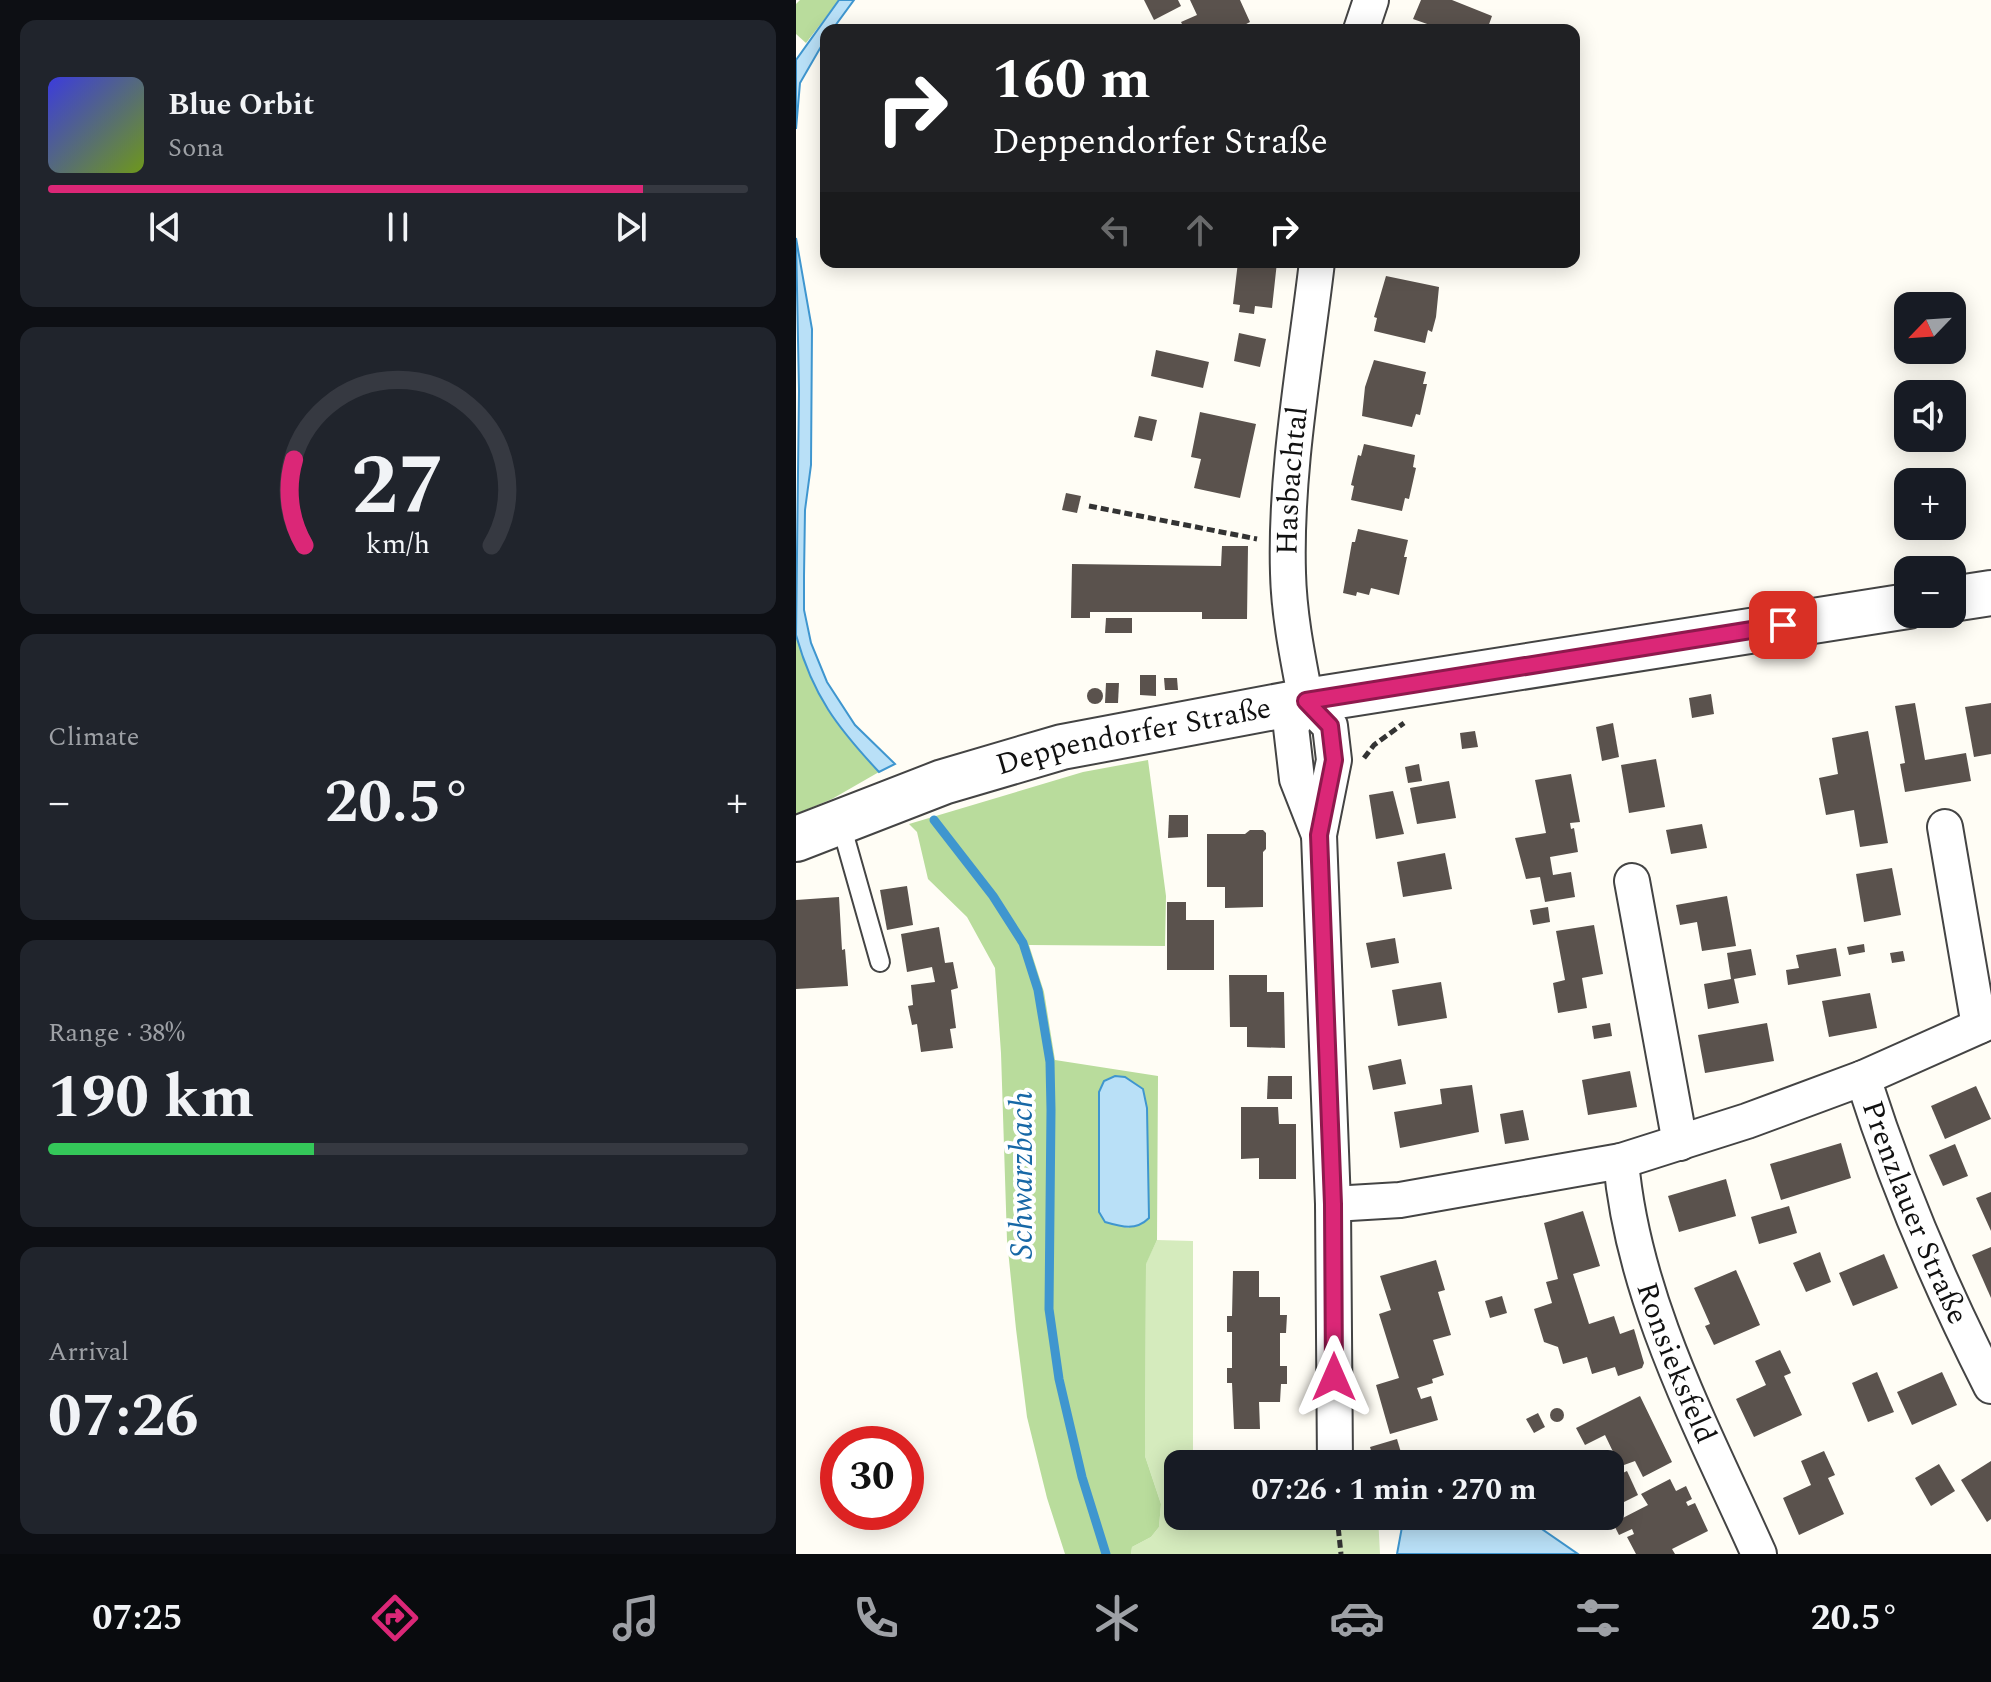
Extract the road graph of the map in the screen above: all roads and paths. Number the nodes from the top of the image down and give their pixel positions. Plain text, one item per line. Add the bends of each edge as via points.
1 (1371, 0) edge
2 (1363, 24) edge
3 (1316, 268) edge
4 (1089, 506) dead end
5 (1288, 545) junction
6 (1991, 593) edge
7 (1966, 597) edge
8 (1894, 608) edge
9 (1306, 701) junction
10 (840, 821) junction
11 (1945, 827) dead end
12 (796, 839) edge
13 (1632, 881) dead end
14 (880, 962) dead end
15 (1985, 1024) edge
16 (1863, 1078) junction
17 (1680, 1143) junction
18 (1621, 1161) junction
19 (1333, 1204) junction
20 (1991, 1386) edge
21 (1335, 1450) edge
22 (1338, 1530) edge
23 (1341, 1554) edge
24 (1759, 1554) edge

1 - 2 street
3 - 5 street, Hasbachtal
4 - 5 path
5 - 9 street, Hasbachtal via 1290,609
6 - 7 street
8 - 9 street, Deppendorfer Straße
9 - 10 street, Deppendorfer Straße via 1062,747 943,782
9 - 19 street via 1291,727 1297,779 1319,835
10 - 12 street, Deppendorfer Straße
10 - 14 lane
11 - 15 street
13 - 17 street
15 - 16 street
16 - 17 street
16 - 20 street, Prenzlauer Straße via 1908,1209
17 - 18 street
18 - 19 street via 1400,1200
18 - 24 street, Ronsieksfeld via 1641,1274 1688,1397
19 - 21 street
22 - 23 path

